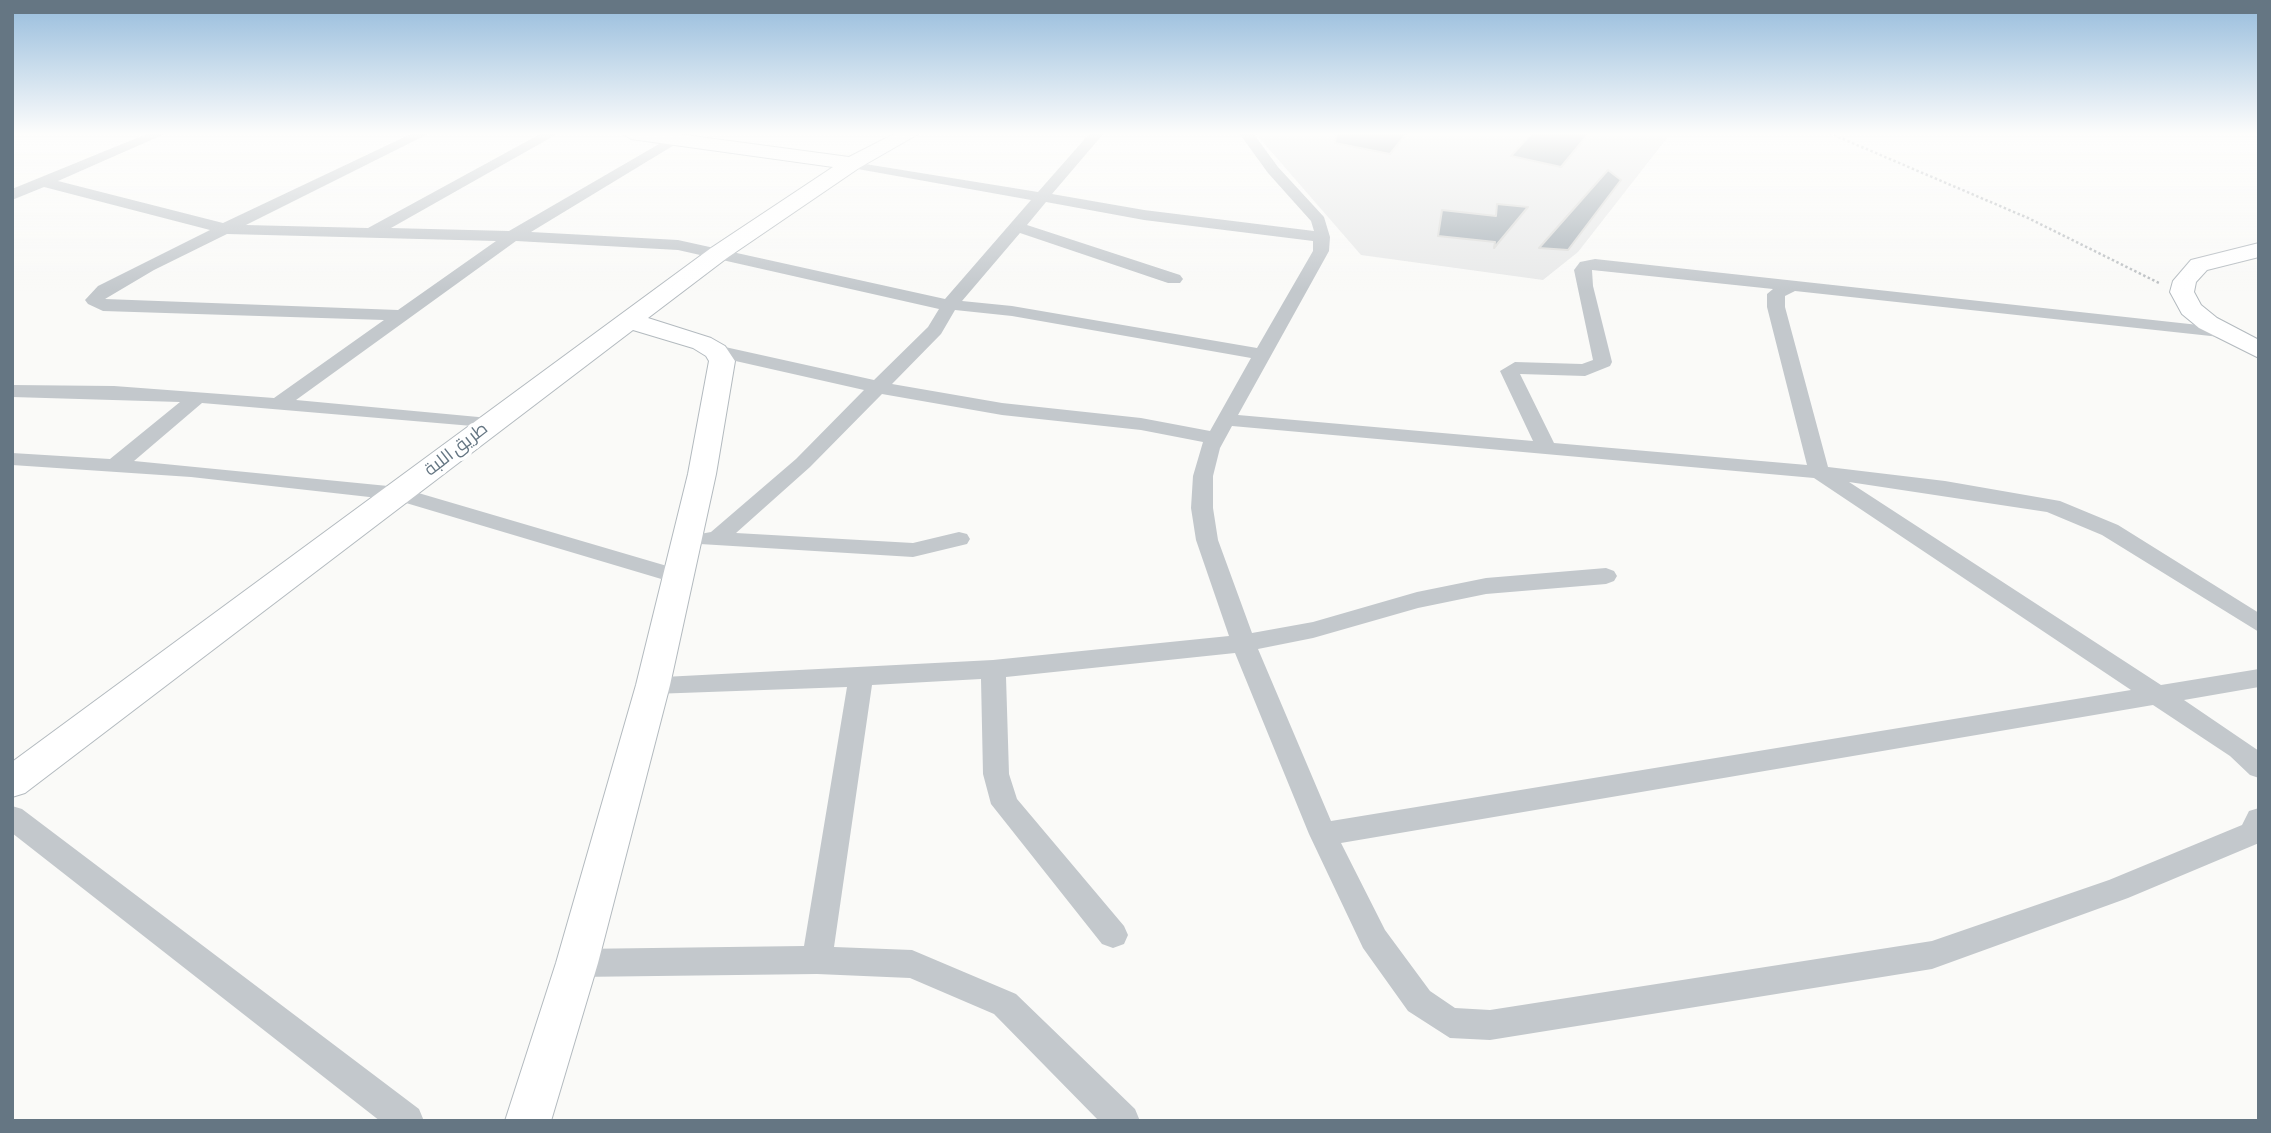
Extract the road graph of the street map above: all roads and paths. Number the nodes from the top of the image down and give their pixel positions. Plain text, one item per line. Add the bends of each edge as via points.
1 (32, 186) edge
2 (58, 186) edge
3 (314, 186) edge
4 (455, 186) edge
5 (598, 186) edge
6 (819, 186) edge
7 (979, 186) edge
8 (1052, 186) edge
9 (1287, 186) edge
10 (1950, 186) edge
11 (15, 192) edge
12 (1043, 197) junction
13 (1018, 227) junction
14 (226, 229) junction
15 (371, 233) junction
16 (514, 236) junction
17 (1322, 237) junction
18 (2259, 250) edge
19 (719, 253) junction
20 (1174, 279) dead end
21 (1792, 286) junction
22 (2182, 292) junction
23 (950, 304) junction
24 (404, 316) junction
25 (631, 320) junction
26 (2220, 332) junction
27 (2259, 350) edge
28 (716, 351) junction
29 (1261, 354) junction
30 (878, 387) junction
31 (12, 391) edge
32 (198, 397) junction
33 (280, 403) junction
34 (489, 424) junction
35 (1221, 429) junction
36 (1547, 448) junction
37 (12, 459) edge
38 (115, 466) junction
39 (1819, 472) junction
40 (398, 494) junction
41 (701, 539) junction
42 (959, 539) dead end
43 (676, 576) junction
44 (1606, 576) dead end
45 (2259, 624) edge
46 (1244, 643) junction
47 (993, 669) junction
48 (861, 678) junction
49 (2259, 678) edge
50 (653, 685) junction
51 (2152, 693) junction
52 (2259, 768) edge
53 (12, 782) edge
54 (12, 817) edge
55 (2257, 829) edge
56 (1323, 834) junction
57 (1113, 935) dead end
58 (817, 960) junction
59 (577, 963) junction
60 (407, 1121) edge
61 (528, 1121) edge
62 (1123, 1121) edge

1 - 11 street
2 - 14 street
3 - 14 street
4 - 15 street
5 - 16 street
6 - 19 street, طريق اللبة
7 - 12 street
8 - 12 street
9 - 17 street via 1318,220
10 - 22 path
12 - 13 street
12 - 17 street
13 - 20 street
13 - 23 street
14 - 15 street
14 - 24 street via 148,266 94,300 103,306
15 - 16 street
16 - 19 street via 646,242
16 - 24 street
17 - 29 street via 1321,251
18 - 22 street via 2199,265
19 - 23 street via 878,292
19 - 25 street, طريق اللبة
21 - 26 street
21 - 36 street via 1586,266 1581,270 1602,362 1585,370 1509,371
21 - 39 street via 1776,293 1776,307
22 - 26 street via 2191,309
23 - 29 street via 1072,320
23 - 30 street via 935,330
24 - 33 street
25 - 28 street
25 - 34 street, طريق اللبة
26 - 27 street
28 - 30 street
28 - 41 street via 722,361
29 - 35 street
30 - 35 street via 1002,408
30 - 41 street via 803,463
31 - 32 street
32 - 33 street
32 - 38 street
33 - 34 street
34 - 40 street, طريق اللبة
35 - 36 street
35 - 46 street via 1203,476 1202,508 1207,540
36 - 39 street
37 - 38 street
38 - 40 street via 323,483
39 - 45 street via 1945,488 2052,506 2081,516
39 - 51 street
40 - 43 street
40 - 53 street, طريق اللبة
41 - 42 street via 913,550
41 - 43 street
43 - 50 street
44 - 46 street via 1486,586
46 - 47 street
46 - 56 street
47 - 48 street
47 - 57 street via 996,774 1005,804
48 - 50 street
48 - 58 street
49 - 51 street
50 - 59 street
51 - 52 street via 2239,749
51 - 56 street
54 - 60 street
55 - 56 street via 2119,890 1932,955 1490,1025 1450,1023 1419,1001 1374,939
58 - 59 street
58 - 62 street via 912,964 1005,1004
59 - 61 street

